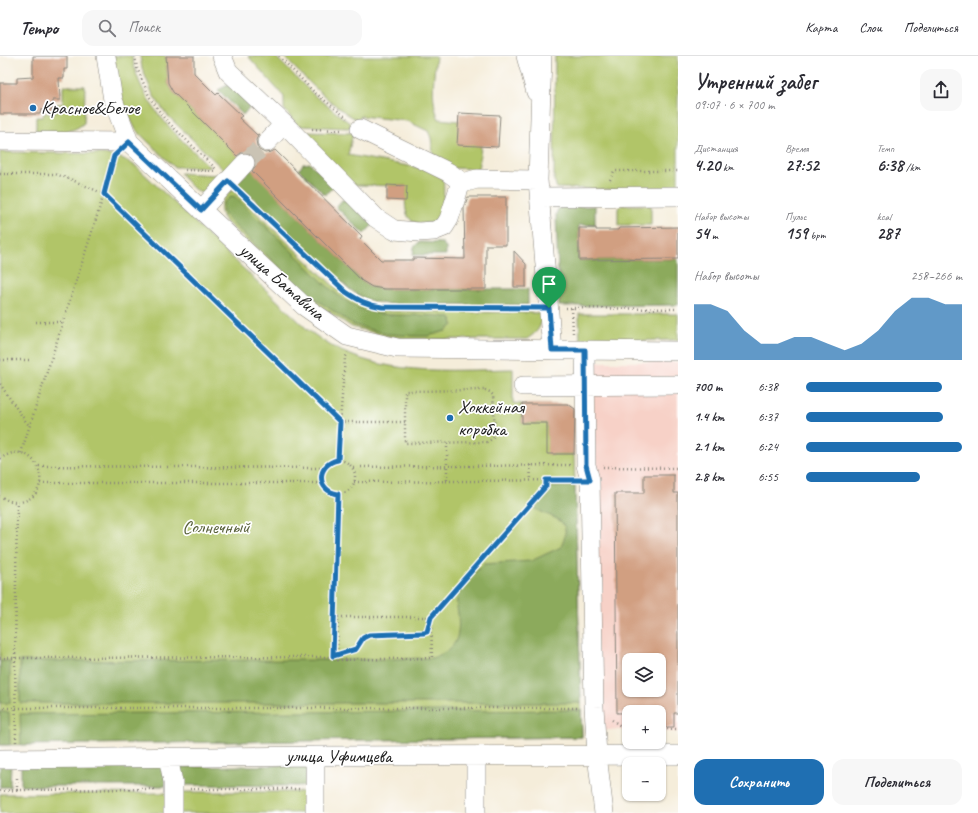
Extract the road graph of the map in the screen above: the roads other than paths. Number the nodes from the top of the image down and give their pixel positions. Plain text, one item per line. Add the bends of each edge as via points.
1 (106, 56) edge
2 (222, 56) edge
3 (526, 56) edge
4 (542, 56) edge
5 (541, 107) junction
6 (285, 126) junction
7 (360, 129) road end
8 (0, 141) edge
9 (129, 142) junction
10 (267, 142) tunnel mouth
11 (245, 163) tunnel mouth
12 (463, 183) junction
13 (539, 188) junction
14 (678, 196) edge
15 (201, 210) junction
16 (579, 345) junction
17 (552, 350) junction
18 (678, 351) edge
19 (678, 385) edge
20 (524, 386) dead end
21 (585, 386) junction
22 (597, 755) junction
23 (678, 755) edge
24 (314, 756) junction
25 (476, 756) junction
26 (168, 757) junction
27 (0, 759) edge
28 (172, 813) edge
29 (315, 813) edge
30 (476, 813) edge
31 (604, 813) edge

1 - 9 street, улица Батавина via 112,100
2 - 6 street via 228,71
3 - 5 street
4 - 5 street
5 - 13 street
6 - 10 street
6 - 12 street via 376,218 394,230 419,232 444,227
7 - 12 street via 448,172
8 - 9 street
9 - 15 street, улица Батавина
11 - 15 street
12 - 13 street via 477,179
13 - 14 street
13 - 17 street
15 - 17 street, улица Батавина via 304,306 347,336 397,348
16 - 17 street, улица Батавина
16 - 18 street, улица Батавина
16 - 21 street
19 - 21 street
20 - 21 street
21 - 22 street
22 - 23 street, улица Уфимцева
22 - 25 street, улица Уфимцева
22 - 31 street
24 - 25 street, улица Уфимцева
24 - 26 street, улица Уфимцева
24 - 29 street
25 - 30 street
26 - 27 street, улица Уфимцева
26 - 28 street via 173,782

